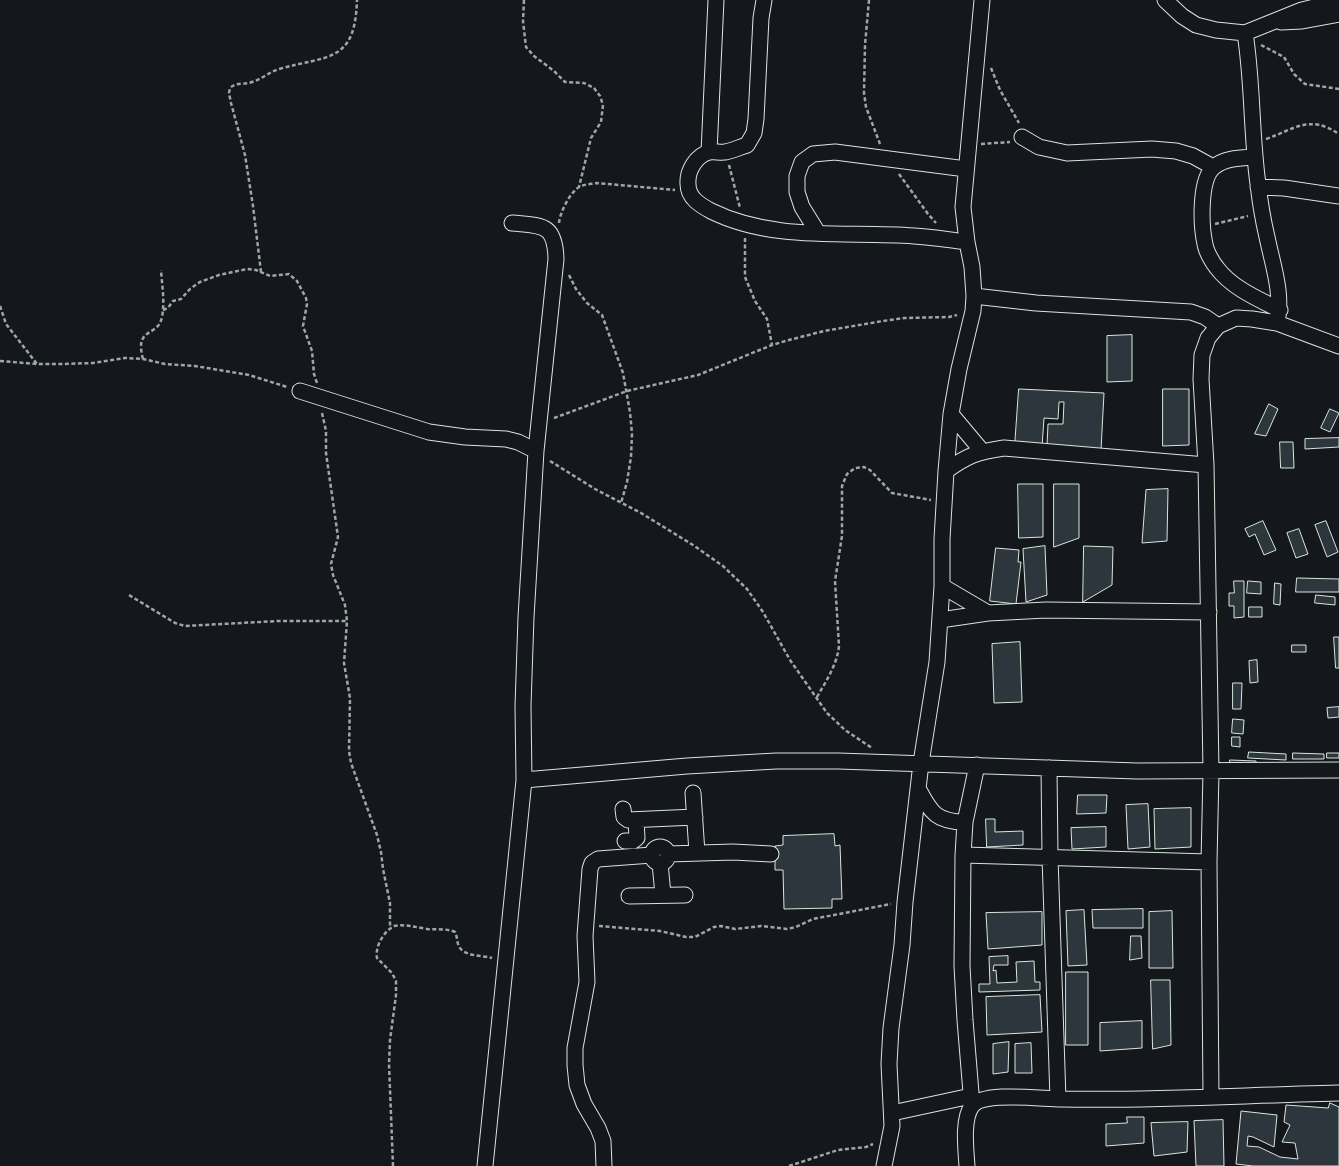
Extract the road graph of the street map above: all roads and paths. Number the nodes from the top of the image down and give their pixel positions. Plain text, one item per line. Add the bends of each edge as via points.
1 (357, 0) edge
2 (524, 0) edge
3 (716, 0) edge
4 (764, 0) edge
5 (869, 0) edge
6 (982, 0) edge
7 (1166, 0) edge
8 (1339, 1) edge
9 (1339, 14) edge
10 (1270, 22) junction
11 (1246, 35) junction
12 (990, 66) dead end
13 (1339, 89) edge
14 (1339, 134) edge
15 (1022, 137) junction
16 (1253, 141) junction
17 (968, 148) junction
18 (709, 152) junction
19 (725, 152) junction
20 (1254, 157) junction
21 (890, 160) junction
22 (1213, 167) junction
23 (966, 169) junction
24 (579, 187) junction
25 (1258, 187) junction
26 (688, 191) junction
27 (1339, 196) edge
28 (1262, 212) junction
29 (512, 224) dead end
30 (743, 224) junction
31 (1203, 227) junction
32 (818, 233) junction
33 (950, 240) junction
34 (967, 242) junction
35 (556, 252) junction
36 (161, 270) dead end
37 (261, 272) junction
38 (974, 304) junction
39 (0, 306) edge
40 (163, 310) junction
41 (1278, 316) junction
42 (1218, 326) junction
43 (772, 345) junction
44 (1339, 346) edge
45 (143, 358) junction
46 (0, 361) edge
47 (37, 364) junction
48 (300, 391) joint
49 (627, 391) junction
50 (321, 399) junction
51 (952, 414) junction
52 (540, 424) junction
53 (536, 451) junction
54 (982, 451) junction
55 (1206, 465) junction
56 (946, 471) junction
57 (945, 502) junction
58 (622, 503) junction
59 (942, 586) junction
60 (129, 595) dead end
61 (1209, 612) junction
62 (988, 613) junction
63 (940, 620) junction
64 (347, 621) junction
65 (817, 697) junction
66 (921, 763) junction
67 (889, 764) junction
68 (977, 765) junction
69 (1049, 768) junction
70 (1339, 770) edge
71 (1211, 772) junction
72 (524, 780) junction
73 (919, 790) junction
74 (693, 793) dead end
75 (623, 809) dead end
76 (695, 817) junction
77 (657, 819) junction
78 (636, 820) junction
79 (965, 822) junction
80 (625, 841) dead end
81 (697, 853) junction
82 (771, 854) dead end
83 (660, 855) junction
84 (963, 856) junction
85 (1050, 857) junction
86 (1209, 862) junction
87 (663, 895) junction
88 (685, 895) dead end
89 (629, 896) dead end
90 (905, 902) junction
91 (585, 926) junction
92 (390, 928) junction
93 (504, 964) junction
94 (1339, 1093) edge
95 (1211, 1097) junction
96 (1058, 1099) junction
97 (972, 1101) junction
98 (892, 1119) junction
99 (394, 1166) edge
100 (485, 1166) edge
101 (604, 1166) edge
102 (789, 1166) edge
103 (884, 1166) edge
104 (967, 1166) edge

1 - 37 path via 352,34 340,52 230,88 253,206
2 - 24 path via 522,21 526,47 565,82 584,83 600,96 602,122 591,138
3 - 18 street
4 - 19 street via 754,133 747,145
5 - 21 path via 865,102 878,140
6 - 17 street
7 - 11 street via 1196,25
8 - 10 street
9 - 10 street via 1302,21
10 - 11 street
11 - 13 path via 1280,54 1305,84
11 - 16 street
12 - 15 path via 1023,132
14 - 16 path via 1316,124 1290,128
15 - 17 path via 1012,142 990,142
15 - 22 street via 1039,146 1067,153 1176,150
16 - 20 street
17 - 23 street
18 - 19 street
18 - 26 street via 699,157 692,167
19 - 30 path
20 - 22 street via 1229,159
20 - 25 street
21 - 23 street
21 - 32 street via 835,152 813,154 802,162 796,192
21 - 33 path
22 - 31 street via 1204,184
23 - 34 street via 963,206
24 - 26 path via 598,183
24 - 35 path via 566,203 559,219
25 - 27 street
25 - 28 street
26 - 30 street via 704,208
28 - 31 path
28 - 41 street via 1279,290
29 - 35 street via 547,229 553,235
30 - 32 street via 785,232
30 - 43 path via 745,278 767,319
31 - 41 street via 1205,246 1216,268
32 - 33 street
33 - 34 street
34 - 38 street
35 - 49 path via 576,289 602,315
35 - 52 street
36 - 40 path
37 - 40 path via 247,269 219,274 195,285 181,300 174,301
37 - 50 path via 270,276 289,274 306,298 303,326 312,351
38 - 42 street via 1036,303 1191,312
38 - 43 path via 949,317 883,321 824,331
38 - 51 street
39 - 47 path via 6,324
40 - 45 path via 160,323 141,339
41 - 42 street via 1236,318
41 - 44 street
42 - 55 street via 1208,338 1202,355
43 - 49 path via 698,375
45 - 47 path
45 - 48 path via 249,375
46 - 47 path
48 - 50 street
49 - 52 path
49 - 58 path via 631,457
50 - 53 street via 429,432 506,439
50 - 64 path via 338,537 331,564
51 - 54 street
51 - 56 street
52 - 53 street
53 - 58 path via 576,479
53 - 72 street via 526,617
54 - 55 street via 1004,448
54 - 56 street via 965,457
55 - 61 street
56 - 57 street
57 - 59 street
57 - 65 path via 892,494 864,467 855,468 848,474 842,486 842,536 835,581 838,655
58 - 65 path via 693,545 723,566 747,589 790,660
59 - 62 street
59 - 63 street
60 - 64 path via 184,626
61 - 62 street via 1046,610
61 - 71 street
62 - 63 street
63 - 66 street via 937,662
64 - 92 path via 344,663 350,698 349,751 379,843 390,903
65 - 67 path via 835,722 871,746
66 - 67 street
66 - 68 street
66 - 73 street
67 - 72 street via 766,762
68 - 69 street
68 - 79 street
69 - 71 street
69 - 85 street
70 - 71 street
71 - 86 street
72 - 93 street
73 - 79 street via 928,809 939,817
73 - 90 street
74 - 76 street
75 - 78 street via 626,820
76 - 77 street
76 - 81 street
77 - 78 street
77 - 83 street
78 - 80 street via 637,838
79 - 84 street
81 - 82 street
81 - 83 street
83 - 87 street
83 - 91 street via 608,857 592,863
84 - 85 street
84 - 97 street via 962,966
85 - 86 street
85 - 96 street
86 - 95 street
87 - 88 street
87 - 89 street
90 - 91 path via 833,914 787,929 721,926 686,938 660,930
90 - 98 street via 891,1028
91 - 101 street via 586,988 575,1065 579,1092 603,1141
92 - 93 path via 399,925 450,930 455,932 462,951
92 - 99 path via 378,944 376,954 396,981 389,1064
93 - 100 street
94 - 95 street
95 - 96 street
96 - 97 street via 1007,1097
97 - 98 street via 918,1106
97 - 104 street via 966,1120
98 - 102 path via 879,1141 872,1145 838,1150
98 - 103 street

